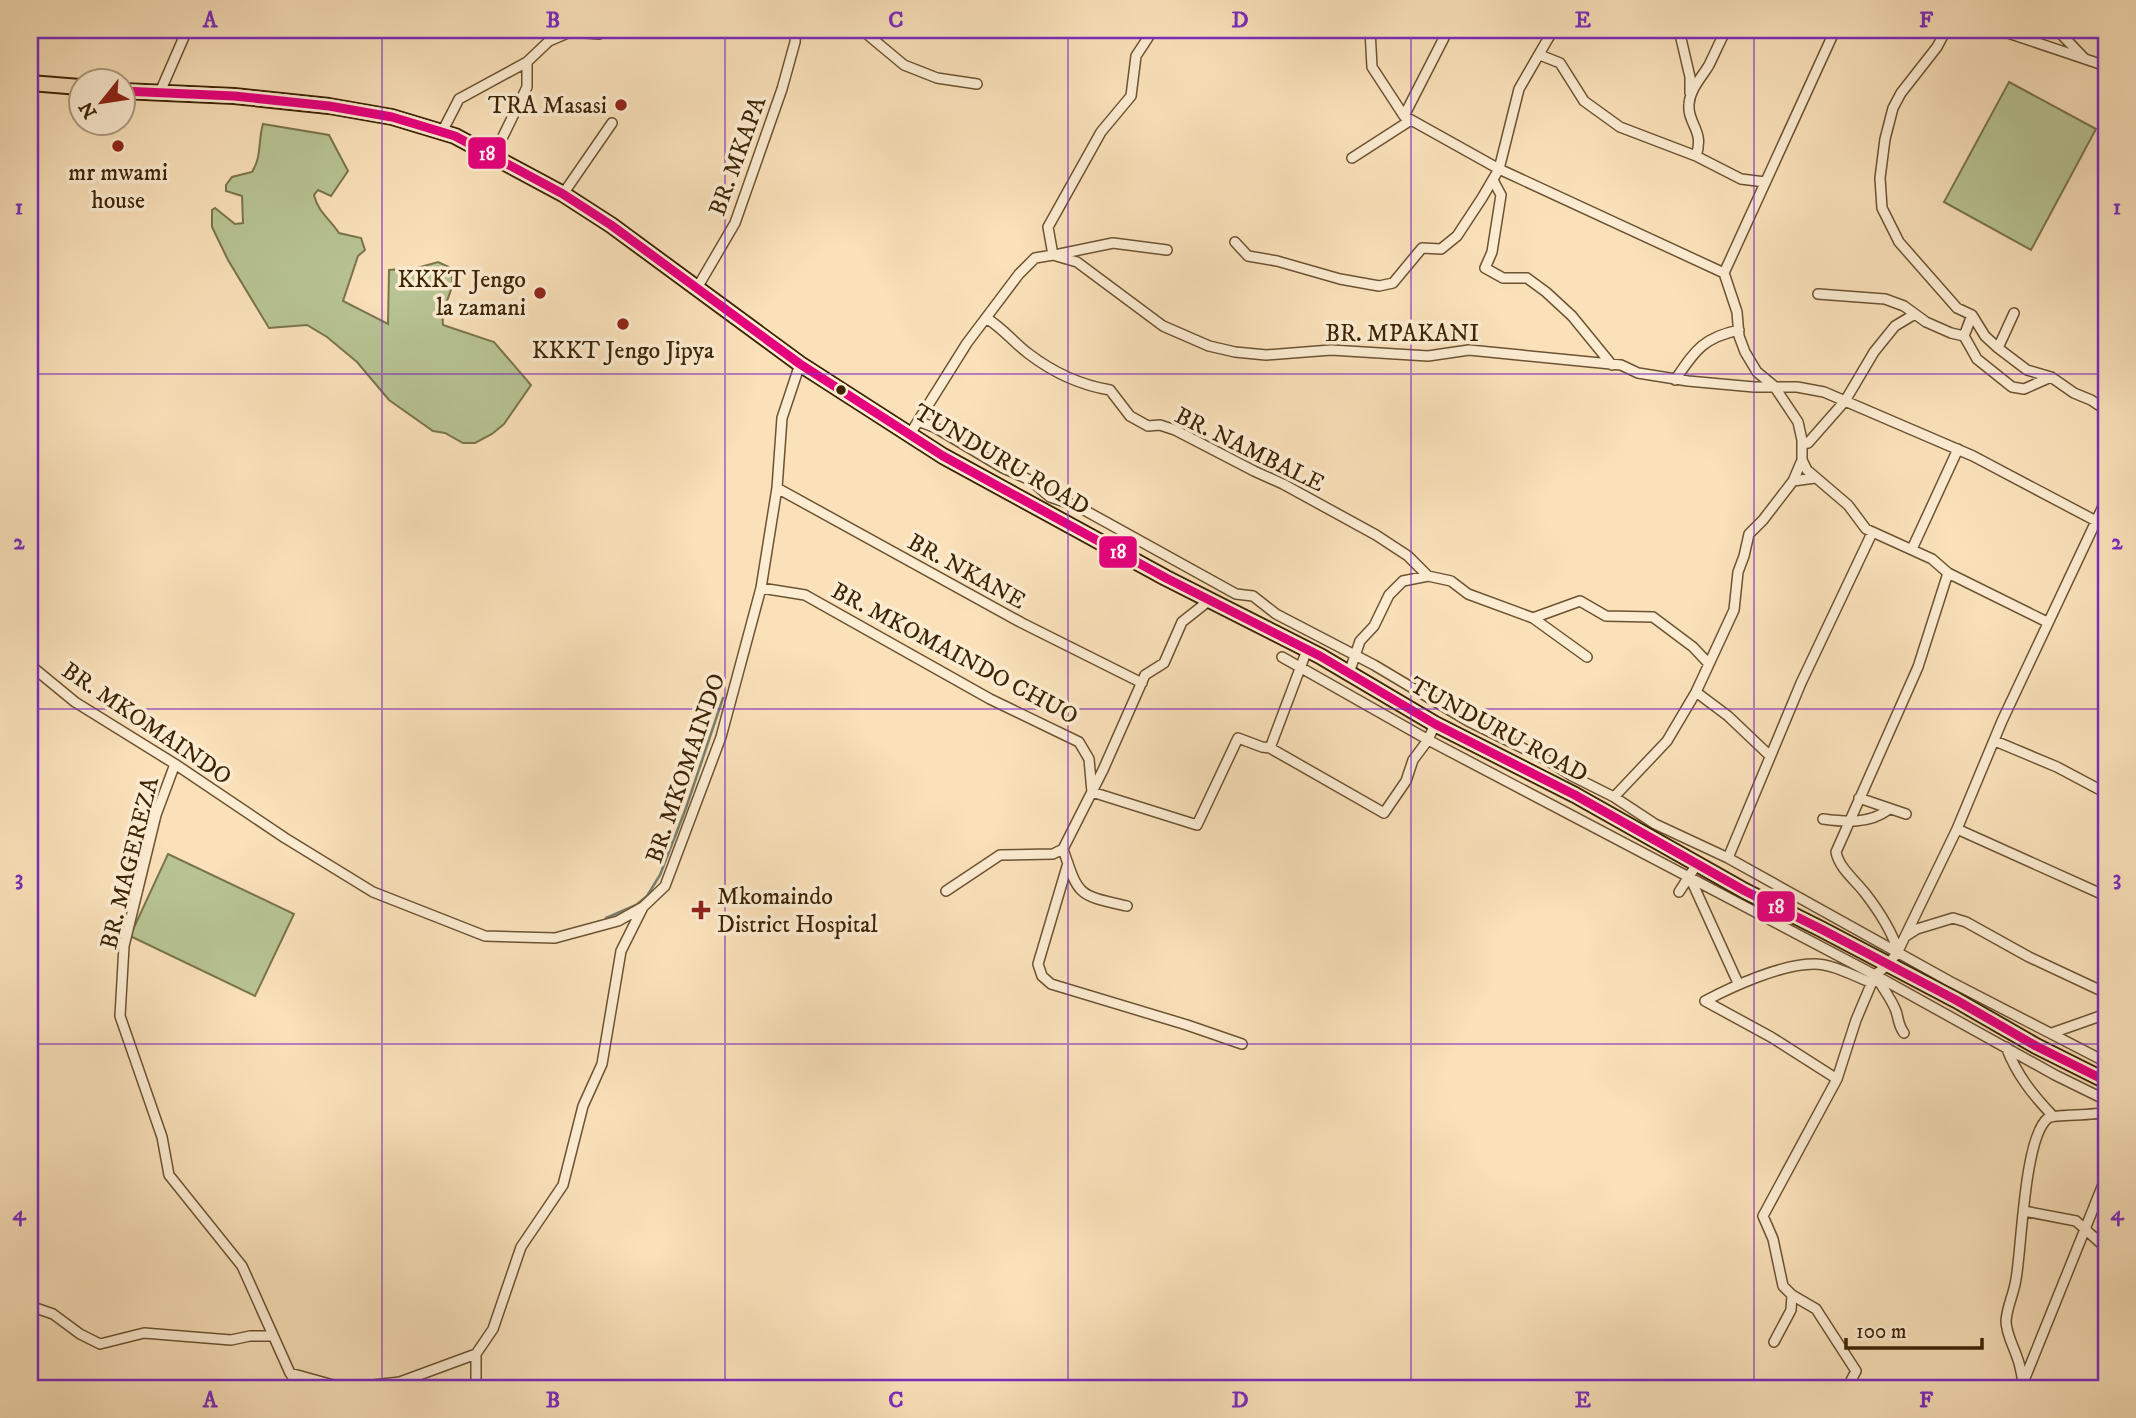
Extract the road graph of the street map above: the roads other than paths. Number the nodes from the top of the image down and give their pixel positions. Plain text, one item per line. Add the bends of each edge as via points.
1 (187, 30) edge
2 (608, 30) edge
3 (796, 30) edge
4 (862, 30) edge
5 (1153, 30) edge
6 (1370, 30) edge
7 (1448, 30) edge
8 (1553, 30) edge
9 (1679, 30) edge
10 (1726, 30) edge
11 (1835, 30) edge
12 (1945, 30) edge
13 (1999, 30) edge
14 (2062, 32) edge
15 (2050, 47) junction
16 (1540, 55) junction
17 (2084, 58) junction
18 (527, 62) junction
19 (2106, 66) edge
20 (30, 83) edge
21 (977, 84) dead end
22 (66, 86) edge
23 (136, 91) edge
24 (160, 92) junction
25 (1690, 95) junction
26 (1408, 118) junction
27 (612, 123) dead end
28 (442, 132) junction
29 (494, 155) junction
30 (1696, 156) junction
31 (1352, 158) dead end
32 (1499, 169) junction
33 (1493, 180) junction
34 (1765, 183) junction
35 (563, 194) junction
36 (1235, 242) dead end
37 (1167, 250) dead end
38 (1053, 255) junction
39 (1724, 273) junction
40 (697, 288) junction
41 (1818, 295) dead end
42 (2014, 313) dead end
43 (1915, 314) junction
44 (1972, 314) junction
45 (986, 318) junction
46 (1739, 330) junction
47 (1964, 336) junction
48 (1998, 348) junction
49 (800, 364) junction
50 (1612, 365) junction
51 (2051, 377) junction
52 (1675, 380) junction
53 (1774, 386) junction
54 (1845, 401) junction
55 (2106, 410) edge
56 (918, 421) junction
57 (910, 434) junction
58 (1802, 444) junction
59 (1958, 449) junction
60 (1802, 460) junction
61 (1815, 478) junction
62 (1793, 481) junction
63 (777, 488) junction
64 (2106, 500) edge
65 (2096, 520) junction
66 (1872, 533) junction
67 (1912, 549) junction
68 (1948, 573) junction
69 (1428, 576) junction
70 (761, 588) junction
71 (1211, 599) junction
72 (1533, 618) junction
73 (2047, 622) junction
74 (1307, 649) junction
75 (1355, 656) junction
76 (1282, 657) dead end
77 (1587, 657) dead end
78 (1709, 664) junction
79 (30, 665) edge
80 (1300, 667) junction
81 (1349, 673) junction
82 (1142, 682) junction
83 (1696, 692) junction
84 (1435, 724) junction
85 (1428, 740) junction
86 (1995, 741) junction
87 (1270, 748) junction
88 (1769, 755) junction
89 (175, 764) junction
90 (1092, 792) junction
91 (2106, 793) edge
92 (1614, 797) junction
93 (1859, 798) junction
94 (1888, 810) junction
95 (1906, 814) dead end
96 (1823, 819) dead end
97 (1849, 822) junction
98 (1957, 829) junction
99 (1063, 849) junction
100 (1728, 858) junction
101 (1068, 863) junction
102 (1696, 864) junction
103 (1688, 878) junction
104 (946, 891) dead end
105 (1679, 892) dead end
106 (2106, 896) edge
107 (1127, 906) dead end
108 (643, 907) junction
109 (1906, 936) junction
110 (1898, 951) junction
111 (1889, 964) junction
112 (1873, 979) junction
113 (1738, 983) junction
114 (2106, 993) edge
115 (2106, 1014) edge
116 (1904, 1032) dead end
117 (2052, 1033) junction
118 (1242, 1045) dead end
119 (2006, 1047) junction
120 (2106, 1062) edge
121 (1837, 1079) junction
122 (2106, 1081) edge
123 (2106, 1100) edge
124 (2106, 1112) edge
125 (2052, 1115) junction
126 (2106, 1177) edge
127 (2024, 1211) junction
128 (2086, 1230) junction
129 (2106, 1242) edge
130 (2106, 1248) edge
131 (1792, 1296) junction
132 (30, 1307) edge
133 (272, 1336) junction
134 (1774, 1342) dead end
135 (476, 1353) junction
136 (290, 1373) junction
137 (30, 1382) edge
138 (2023, 1386) edge
139 (34, 1388) edge
140 (300, 1388) edge
141 (346, 1388) edge
142 (476, 1388) edge
143 (1847, 1388) edge

1 - 24 street
2 - 18 street via 559,36
3 - 40 street, BR. MKAPA via 782,89 735,223
4 - 21 street via 904,65 937,78
5 - 38 street via 1136,56 1131,96 1101,132 1048,228
6 - 26 street via 1372,67
7 - 26 street
8 - 16 street
9 - 25 street
10 - 25 street
11 - 34 street
12 - 44 street via 1893,108 1885,139 1882,208 1899,242 1957,308
13 - 15 street
14 - 15 street
14 - 17 street
15 - 17 street
16 - 30 street via 1560,63 1584,101 1620,127
16 - 32 street via 1519,89
17 - 19 street
18 - 28 street via 459,99
18 - 29 street via 527,87
20 - 22 highway
23 - 24 highway, TUNDURU ROAD
24 - 28 highway, TUNDURU ROAD via 329,106
25 - 30 street via 1688,107 1700,147
26 - 31 street
26 - 32 street
27 - 35 street
28 - 29 highway, TUNDURU ROAD
29 - 35 highway, TUNDURU ROAD
30 - 34 street via 1741,179
32 - 33 street
32 - 39 street
33 - 36 street via 1457,236 1441,249 1422,248 1393,283 1386,285 1340,279 1248,256
33 - 50 street via 1501,195 1485,268 1503,278 1527,278 1546,292
34 - 39 street
35 - 40 highway, TUNDURU ROAD
37 - 38 street via 1113,243
38 - 45 street via 1035,258
38 - 50 street, BR. MPAKANI via 1077,262 1163,326 1235,352 1266,355 1331,350 1427,356 1469,350
39 - 46 street
40 - 49 highway, TUNDURU ROAD
41 - 43 street via 1885,299
42 - 48 street
43 - 47 street
43 - 54 street via 1895,326 1874,352
44 - 47 street
44 - 48 street
45 - 56 street
45 - 69 street, BR. NAMBALE via 1028,354 1066,378 1110,390 1130,416 1148,426 1175,430 1283,484 1376,535
46 - 52 street via 1717,335 1696,350
46 - 53 street via 1757,372
47 - 51 street via 1977,359 2012,387 2024,389
48 - 51 street via 2027,370
49 - 57 highway, TUNDURU ROAD
49 - 63 street, BR. MKOMAINDO via 782,418
50 - 52 street, BR. MPAKANI
51 - 55 street
52 - 53 street, BR. MPAKANI
53 - 54 street, BR. MPAKANI via 1824,392
53 - 58 street via 1798,422
54 - 58 street via 1808,443
54 - 59 street, BR. MPAKANI
56 - 57 street
56 - 75 street via 1030,480 1049,497 1077,506 1236,594 1253,596 1265,608
57 - 71 highway, TUNDURU ROAD via 1024,501
58 - 60 street
59 - 65 street, BR. MPAKANI
59 - 67 street
60 - 61 street
60 - 62 street
61 - 62 street
61 - 66 street
62 - 78 street via 1749,534 1734,610
63 - 70 street, BR. MKOMAINDO
63 - 82 street, BR. NKANE via 1022,623
64 - 65 street
65 - 73 street
66 - 67 street
66 - 88 street
67 - 68 street
68 - 73 street
68 - 93 street via 1918,667
69 - 72 street via 1451,581 1468,594
69 - 75 street via 1403,581 1389,596
70 - 90 street, BR. MKOMAINDO CHUO via 805,595 990,699 1079,741 1090,759
70 - 108 street, BR. MKOMAINDO via 721,737 665,886
71 - 74 highway, TUNDURU ROAD
71 - 82 street via 1182,622 1164,663
72 - 77 street
72 - 78 street via 1580,601 1606,616 1653,617
73 - 86 street
74 - 80 street
74 - 81 highway, TUNDURU ROAD
75 - 81 street
75 - 92 street
76 - 80 street
78 - 83 street
79 - 89 street, BR. MKOMAINDO via 75,702
80 - 85 street
80 - 87 street
81 - 84 highway, TUNDURU ROAD
82 - 90 street
83 - 88 street
83 - 92 street via 1667,741
84 - 85 street
84 - 102 highway, TUNDURU ROAD via 1575,795
85 - 87 street via 1384,813
85 - 103 street
86 - 91 street
86 - 98 street
87 - 90 street via 1238,738 1197,825
88 - 100 street
89 - 108 street, BR. MKOMAINDO via 373,892 485,936 555,938 618,921
89 - 133 street, BR. MAGEREZA via 156,815 124,946 120,1016 162,1137 169,1175 242,1265
90 - 99 street
92 - 100 street via 1655,824
93 - 94 street
93 - 97 street
94 - 95 street
94 - 97 street via 1870,820
96 - 97 street
97 - 110 street via 1836,852 1838,859 1883,917
98 - 106 street
98 - 109 street
99 - 101 street
99 - 104 street via 1053,854 1000,855
100 - 110 street
101 - 107 street via 1074,882 1088,897
101 - 118 street via 1038,964 1042,976 1051,984
102 - 103 street
102 - 111 highway, TUNDURU ROAD
103 - 105 street
103 - 112 street
103 - 113 street
108 - 135 street via 621,951 602,1064 583,1107 563,1185 521,1247 493,1329
109 - 110 street
109 - 114 street via 1953,918
110 - 111 street
110 - 117 street
111 - 112 street
111 - 122 highway, TUNDURU ROAD
112 - 113 street via 1816,964
112 - 116 street via 1891,1000
112 - 119 street
112 - 121 street
113 - 121 street via 1705,1001
115 - 117 street
117 - 120 street
119 - 123 street
119 - 125 street via 2028,1090
121 - 131 street via 1763,1216 1783,1286
124 - 125 street
125 - 127 street via 2036,1134
126 - 128 street
127 - 128 street via 2076,1222
127 - 138 street via 2006,1324
128 - 129 street
128 - 130 street
128 - 138 street
131 - 134 street via 1791,1310
131 - 143 street via 1816,1309 1856,1371
132 - 133 street via 53,1314 100,1344 145,1333 232,1340
133 - 136 street, BR. MAGEREZA
135 - 141 street via 400,1382
135 - 142 street
136 - 140 street, BR. MAGEREZA
136 - 141 street
137 - 139 street

